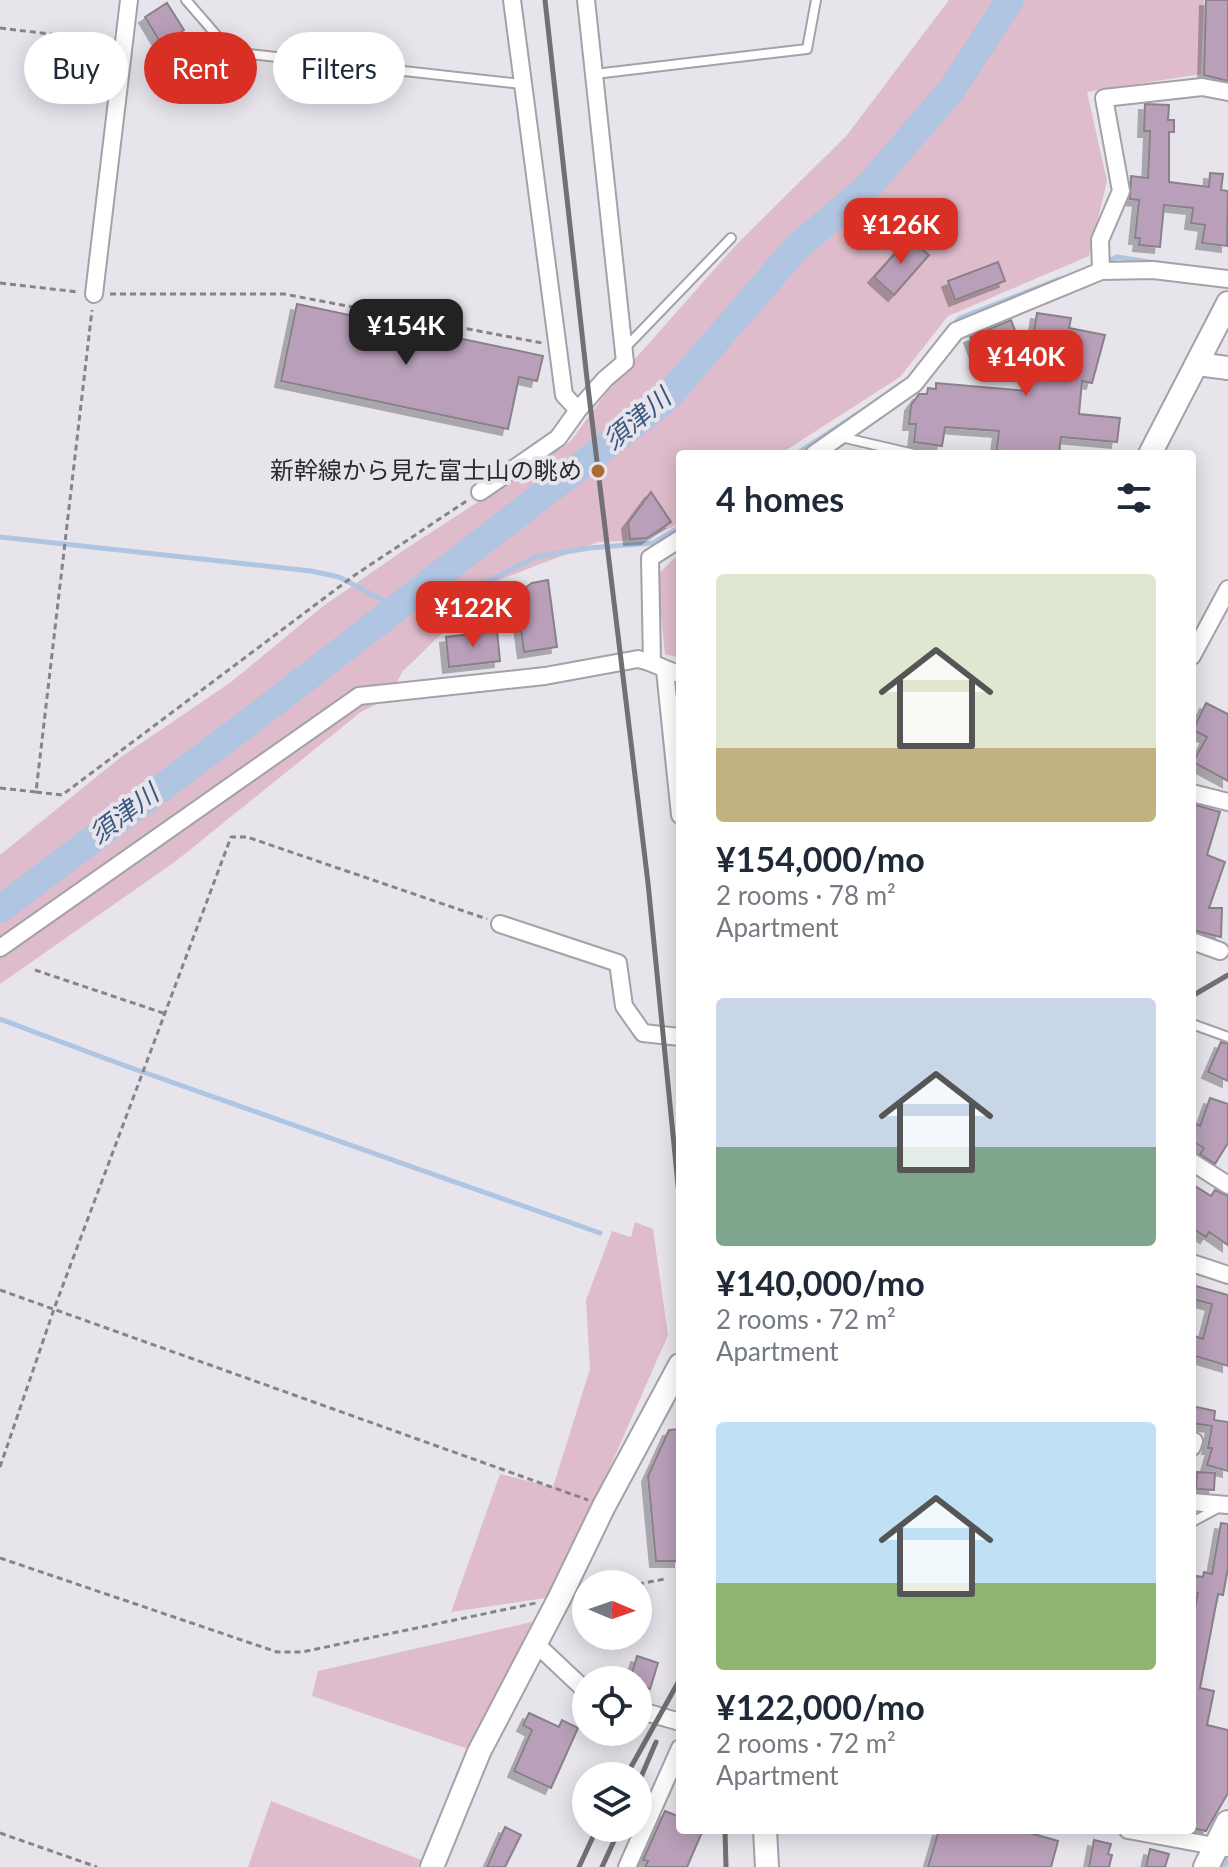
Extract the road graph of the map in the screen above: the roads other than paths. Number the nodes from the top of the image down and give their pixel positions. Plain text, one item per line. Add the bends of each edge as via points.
1 (129, 0) edge
2 (186, 0) edge
3 (512, 0) edge
4 (586, 0) edge
5 (816, 0) edge
6 (595, 74) junction
7 (521, 84) junction
8 (1228, 92) edge
9 (731, 238) dead end
10 (1101, 271) junction
11 (1228, 279) edge
12 (94, 294) road end
13 (1228, 303) edge
14 (624, 349) junction
15 (1198, 364) junction
16 (1228, 368) edge
17 (578, 410) junction
18 (841, 437) junction
19 (820, 450) edge
20 (897, 450) edge
21 (1152, 450) edge
22 (480, 492) road end
23 (676, 542) edge
24 (1228, 589) edge
25 (1196, 649) edge
26 (666, 668) edge
27 (676, 773) edge
28 (1196, 794) edge
29 (1228, 802) edge
30 (500, 924) road end
31 (1196, 942) edge
32 (0, 948) edge
33 (1220, 951) dead end
34 (1196, 1025) edge
35 (676, 1037) edge
36 (1228, 1037) edge
37 (1196, 1165) edge
38 (1228, 1185) edge
39 (1196, 1264) edge
40 (1228, 1275) edge
41 (676, 1372) edge
42 (1196, 1502) edge
43 (1227, 1504) edge
44 (1196, 1520) edge
45 (534, 1642) junction
46 (572, 1678) edge
47 (652, 1714) edge
48 (676, 1721) edge
49 (676, 1757) edge
50 (1228, 1823) edge
51 (765, 1834) edge
52 (1143, 1834) edge
53 (1216, 1853) edge
54 (432, 1867) edge
55 (627, 1867) edge
56 (767, 1867) edge

1 - 12 street
2 - 7 lane via 231,52
3 - 7 street
4 - 6 street
5 - 6 lane via 807,49
6 - 14 street
7 - 17 street via 564,395
8 - 10 street via 1202,87 1104,98 1121,191 1100,240
9 - 14 lane
10 - 11 street via 1153,270
10 - 18 street via 956,331 914,384
13 - 15 street
14 - 17 street via 625,362
15 - 16 street
15 - 21 street
17 - 22 street via 558,438
18 - 19 street
18 - 20 lane
23 - 26 street via 650,558
24 - 25 street
26 - 27 street
26 - 32 street via 638,659 545,676 359,696
28 - 29 street
30 - 35 street via 618,963 624,1006 643,1033
31 - 33 street
34 - 36 lane
37 - 38 street
39 - 40 street
41 - 45 street
42 - 43 street
43 - 44 lane
45 - 46 street
45 - 54 street via 479,1752
47 - 48 street
49 - 55 street
50 - 53 main road
51 - 56 street
52 - 53 street

